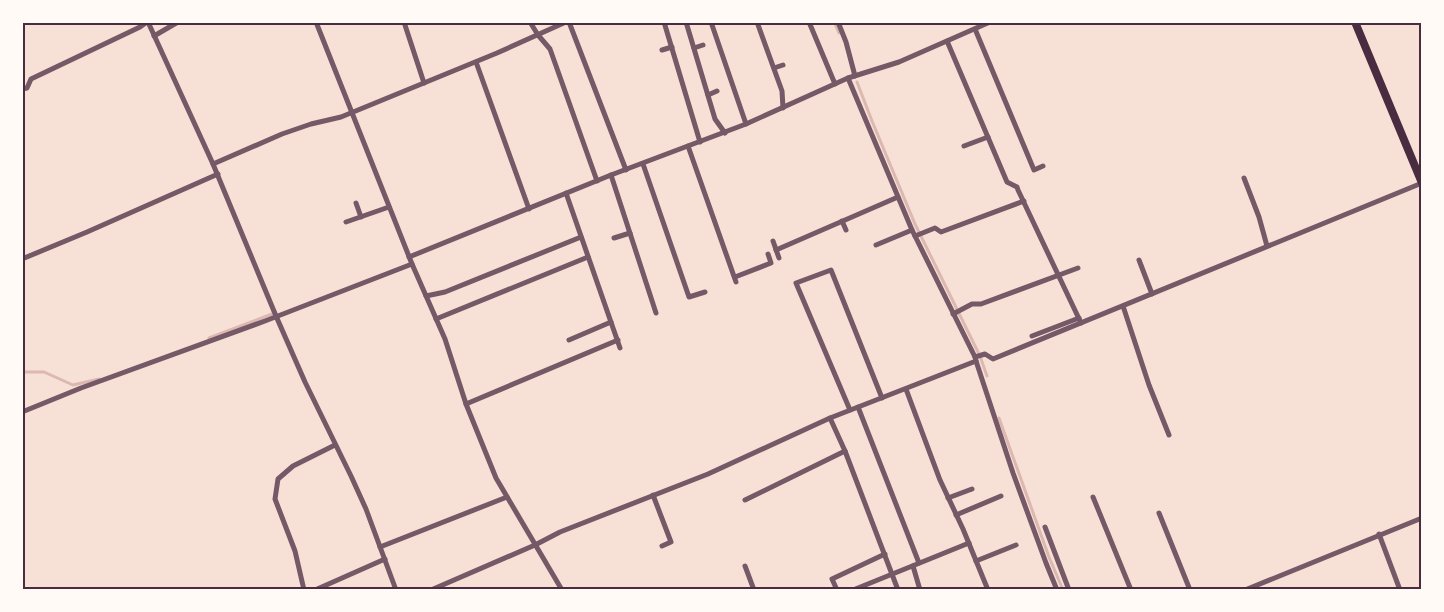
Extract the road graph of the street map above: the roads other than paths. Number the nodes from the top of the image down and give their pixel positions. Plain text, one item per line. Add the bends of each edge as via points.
1 (147, 22) edge
2 (178, 22) edge
3 (316, 22) edge
4 (404, 22) edge
5 (530, 22) edge
6 (568, 22) edge
7 (664, 22) edge
8 (686, 22) edge
9 (711, 22) edge
10 (758, 22) edge
11 (809, 22) edge
12 (838, 22) edge
13 (990, 22) edge
14 (1355, 22) edge
15 (975, 29) junction
16 (538, 35) junction
17 (154, 36) junction
18 (947, 41) junction
19 (703, 45) dead end
20 (672, 47) junction
21 (694, 48) junction
22 (662, 50) dead end
23 (476, 62) junction
24 (783, 65) dead end
25 (774, 68) junction
26 (855, 76) junction
27 (848, 78) junction
28 (424, 83) junction
29 (834, 84) junction
30 (563, 86) junction
31 (22, 89) edge
32 (555, 89) dead end
33 (684, 90) junction
34 (717, 91) dead end
35 (675, 93) dead end
36 (708, 94) junction
37 (783, 108) junction
38 (352, 113) junction
39 (746, 124) junction
40 (725, 133) junction
41 (581, 135) junction
42 (988, 137) junction
43 (573, 138) dead end
44 (700, 141) junction
45 (688, 146) junction
46 (963, 146) dead end
47 (213, 164) junction
48 (643, 164) junction
49 (1043, 166) dead end
50 (626, 170) junction
51 (218, 174) junction
52 (611, 175) junction
53 (1244, 178) dead end
54 (597, 181) junction
55 (1422, 183) edge
56 (566, 194) junction
57 (898, 197) junction
58 (1024, 201) junction
59 (356, 203) dead end
60 (389, 207) junction
61 (529, 208) junction
62 (361, 217) junction
63 (842, 221) junction
64 (346, 222) dead end
65 (846, 230) dead end
66 (630, 232) junction
67 (917, 234) junction
68 (581, 237) junction
69 (614, 238) dead end
70 (773, 241) dead end
71 (876, 245) dead end
72 (1268, 246) junction
73 (776, 250) junction
74 (768, 254) dead end
75 (588, 257) junction
76 (779, 258) dead end
77 (22, 259) edge
78 (1139, 260) dead end
79 (410, 261) junction
80 (1078, 268) dead end
81 (1059, 276) junction
82 (705, 292) dead end
83 (1152, 294) junction
84 (426, 296) junction
85 (1123, 306) junction
86 (954, 313) junction
87 (656, 314) dead end
88 (276, 316) junction
89 (436, 319) junction
90 (1080, 320) junction
91 (611, 322) junction
92 (1032, 336) dead end
93 (569, 340) dead end
94 (618, 340) junction
95 (621, 348) dead end
96 (976, 359) junction
97 (906, 388) junction
98 (882, 398) junction
99 (466, 404) junction
100 (858, 407) junction
101 (850, 410) junction
102 (22, 412) edge
103 (830, 418) junction
104 (1169, 435) dead end
105 (335, 445) junction
106 (845, 451) junction
107 (972, 489) dead end
108 (653, 495) junction
109 (1001, 496) dead end
110 (507, 497) junction
111 (1093, 497) dead end
112 (948, 498) junction
113 (745, 500) dead end
114 (1159, 513) dead end
115 (956, 515) junction
116 (1422, 518) edge
117 (1055, 528) dead end
118 (1379, 534) junction
119 (969, 543) junction
120 (535, 545) junction
121 (1016, 545) dead end
122 (662, 546) dead end
123 (380, 547) junction
124 (885, 554) junction
125 (384, 559) junction
126 (976, 561) junction
127 (916, 565) junction
128 (745, 566) dead end
129 (892, 574) junction
130 (304, 590) edge
131 (315, 590) edge
132 (396, 590) edge
133 (431, 590) edge
134 (562, 590) edge
135 (753, 590) edge
136 (837, 590) edge
137 (853, 590) edge
138 (898, 590) edge
139 (920, 590) edge
140 (988, 590) edge
141 (1057, 590) edge
142 (1069, 590) edge
143 (1131, 590) edge
144 (1190, 590) edge
145 (1245, 590) edge
146 (1400, 590) edge

1 - 17 street
1 - 31 street via 32,79
2 - 17 street
3 - 38 street
4 - 28 street
5 - 16 street
6 - 16 street
6 - 50 street
7 - 20 street
8 - 21 street
9 - 39 street
10 - 25 street
11 - 29 street
12 - 26 street
13 - 15 street
14 - 55 main road
15 - 18 street
15 - 49 street via 1034,170
16 - 23 street
16 - 30 street via 550,49
17 - 47 street
18 - 26 street
18 - 42 street
19 - 21 street
20 - 22 street
20 - 33 street
21 - 36 street
23 - 28 street
23 - 61 street
24 - 25 street
25 - 37 street
26 - 27 street
27 - 29 street
27 - 57 street
28 - 38 street
29 - 37 street
30 - 32 street
30 - 41 street
33 - 35 street
33 - 44 street
34 - 36 street
36 - 40 street via 715,119
37 - 39 street
38 - 47 street via 282,134
38 - 60 street
39 - 40 street
40 - 44 street
41 - 43 street
41 - 54 street
42 - 46 street
42 - 58 street via 1007,182 1017,187
44 - 45 street
45 - 48 street
45 - 74 street via 736,279 771,263
47 - 51 street
48 - 50 street
48 - 82 street via 689,297
50 - 52 street
51 - 77 street
51 - 88 street
52 - 54 street
52 - 66 street
53 - 72 street
54 - 56 street
55 - 72 street
56 - 61 street
56 - 68 street
57 - 63 street
57 - 67 street
58 - 67 street via 941,232 935,228
58 - 81 street
59 - 62 street
60 - 62 street
60 - 79 street
61 - 79 street
62 - 64 street
63 - 65 street
63 - 73 street
66 - 69 street
66 - 87 street
67 - 71 street
67 - 86 street
68 - 75 street
68 - 84 street via 445,292
70 - 73 street
72 - 83 street
73 - 76 street
75 - 89 street
75 - 91 street
78 - 83 street
79 - 84 street
79 - 88 street
80 - 81 street
81 - 86 street
81 - 90 street
83 - 85 street
84 - 89 street
85 - 90 street
85 - 104 street
86 - 96 street
88 - 102 street
88 - 105 street
89 - 99 street
90 - 92 street
90 - 96 street via 993,359 985,354
91 - 93 street
91 - 94 street
94 - 95 street
94 - 99 street
96 - 97 street
96 - 141 street
97 - 98 street
97 - 112 street
98 - 100 street
98 - 101 street via 831,270 796,283
99 - 110 street
100 - 101 street
100 - 127 street
101 - 103 street
103 - 106 street
103 - 108 street
105 - 123 street
105 - 130 street via 293,466 278,479 275,499 295,551
106 - 113 street
106 - 124 street
107 - 112 street
108 - 120 street
108 - 122 street via 671,542
109 - 115 street
110 - 120 street
110 - 123 street
111 - 143 street
112 - 115 street
114 - 144 street
115 - 119 street
116 - 118 street
117 - 142 street via 1046,530
118 - 145 street
118 - 146 street
119 - 126 street
119 - 127 street
120 - 133 street
120 - 134 street
121 - 126 street
123 - 125 street
124 - 129 street
124 - 136 street via 832,579
125 - 131 street
125 - 132 street
126 - 140 street
127 - 129 street
127 - 139 street
128 - 135 street
129 - 137 street
129 - 138 street

